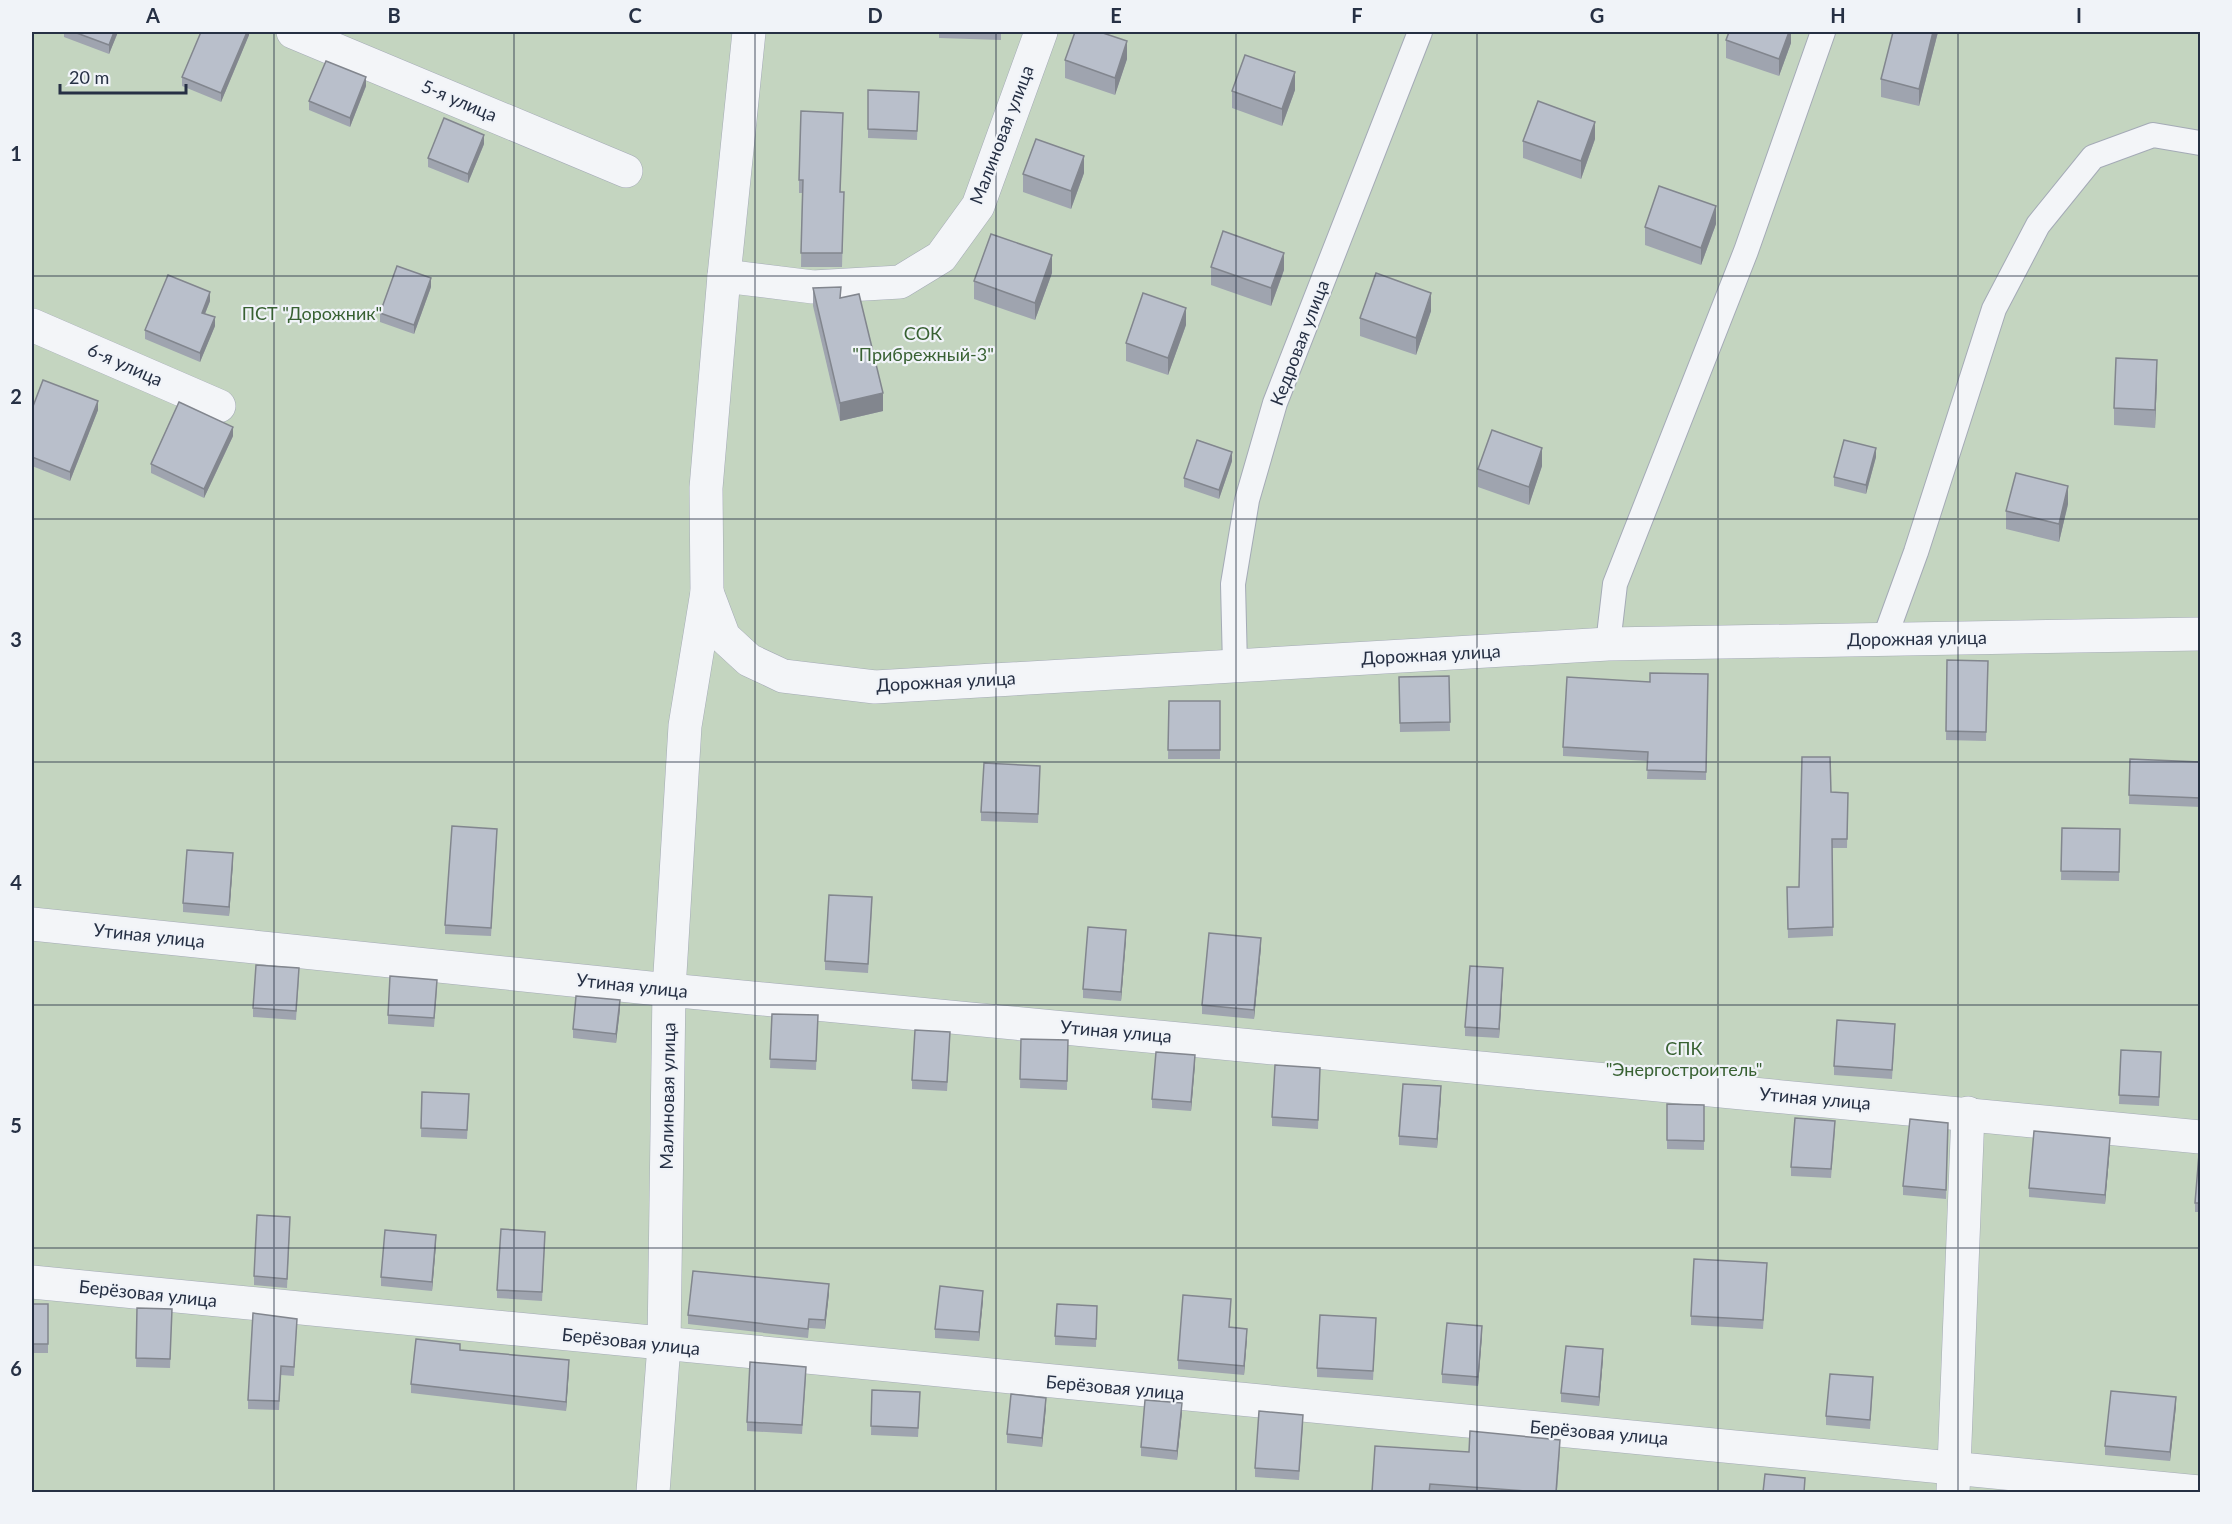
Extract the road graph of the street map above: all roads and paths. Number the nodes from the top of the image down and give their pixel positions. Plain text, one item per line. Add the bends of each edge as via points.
1 (293, 32) edge
2 (750, 32) edge
3 (1041, 32) edge
4 (1420, 32) edge
5 (1823, 32) edge
6 (2200, 143) edge
7 (626, 171) dead end
8 (724, 276) junction
9 (32, 324) edge
10 (219, 406) dead end
11 (707, 592) junction
12 (2200, 634) edge
13 (1884, 640) junction
14 (1608, 644) junction
15 (1235, 666) junction
16 (32, 924) edge
17 (669, 990) junction
18 (1968, 1113) junction
19 (2200, 1137) edge
20 (32, 1282) edge
21 (664, 1345) junction
22 (1954, 1480) edge
23 (652, 1492) edge
24 (2199, 1492) edge

1 - 7 street, 5-я улица
2 - 8 street
3 - 8 street, Малиновая улица via 978,206 941,257 900,282 813,286
4 - 15 lane, Кедровая улица via 1275,403 1247,500 1233,584
5 - 14 lane via 1746,250 1615,584
6 - 13 lane via 2153,135 2093,157 2038,225 1994,309
8 - 11 street via 706,488
9 - 10 street, 6-я улица
11 - 15 street, Дорожная улица via 724,638 749,660 783,676 821,683 875,687
11 - 17 street, Малиновая улица via 685,726
12 - 13 street, Дорожная улица
13 - 14 street, Дорожная улица
14 - 15 street, Дорожная улица
16 - 17 street, Утиная улица
17 - 18 street, Утиная улица
17 - 21 street, Малиновая улица
18 - 19 street, Утиная улица
18 - 22 street
20 - 21 street, Берёзовая улица
21 - 22 street, Берёзовая улица
21 - 23 street, Малиновая улица
22 - 24 street, Берёзовая улица

